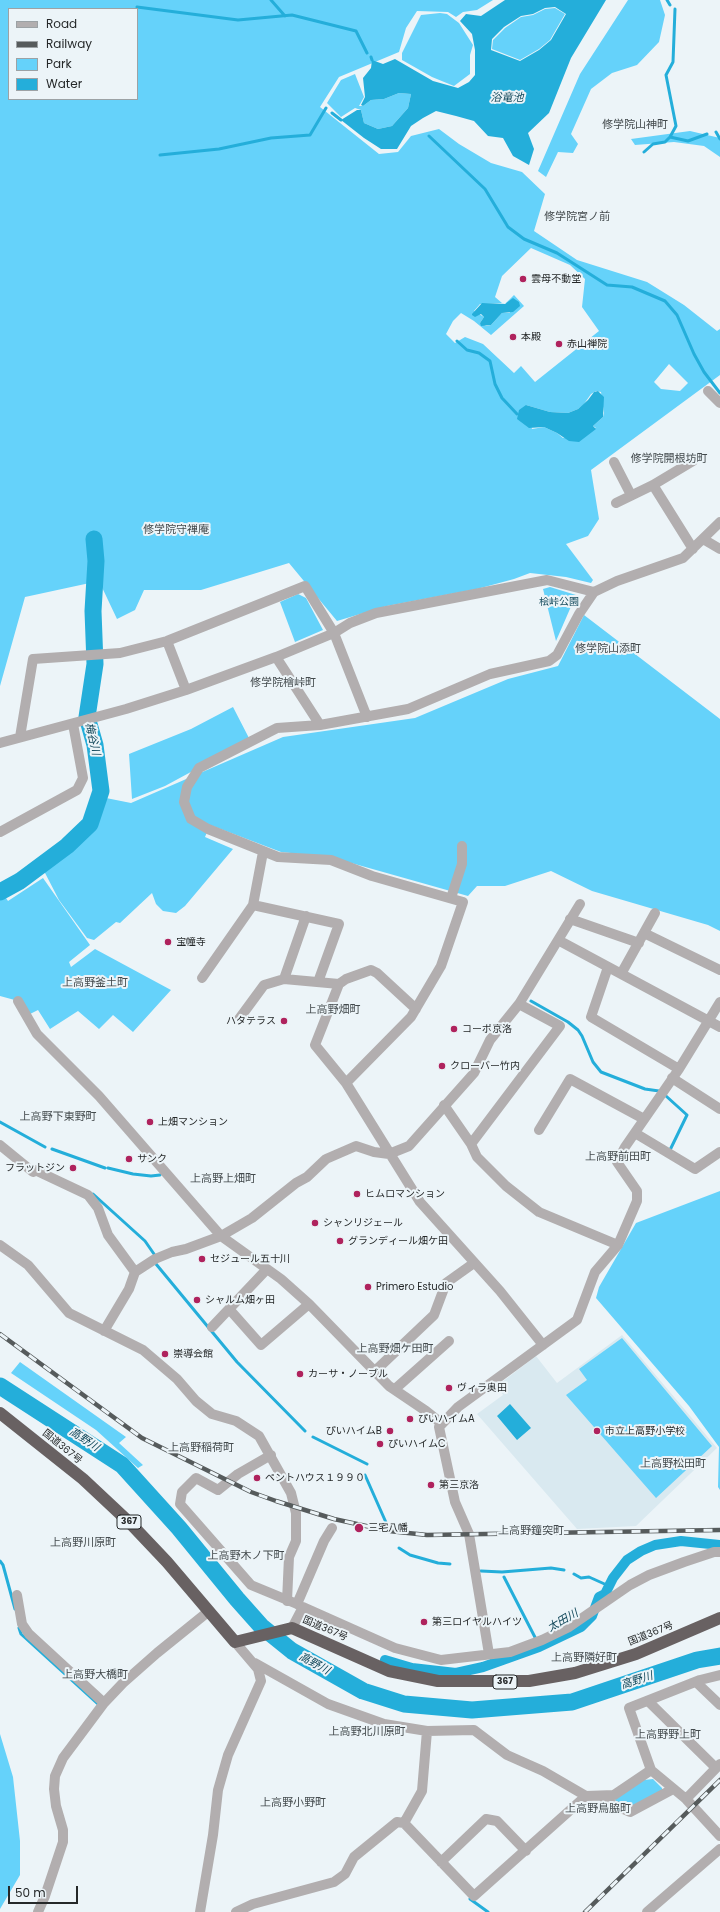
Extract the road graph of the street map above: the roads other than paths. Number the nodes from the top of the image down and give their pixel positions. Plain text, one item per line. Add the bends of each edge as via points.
1 (708, 391) dead end
2 (720, 403) edge
3 (692, 461) dead end
4 (614, 462) dead end
5 (653, 485) junction
6 (631, 495) junction
7 (616, 503) dead end
8 (720, 522) edge
9 (703, 539) junction
10 (694, 549) junction
11 (720, 549) edge
12 (594, 592) junction
13 (334, 633) junction
14 (167, 641) junction
15 (276, 657) junction
16 (186, 690) junction
17 (367, 717) junction
18 (73, 724) junction
19 (320, 725) junction
20 (20, 737) junction
21 (0, 743) edge
22 (0, 832) edge
23 (462, 846) dead end
24 (263, 852) junction
25 (451, 898) junction
26 (580, 904) dead end
27 (253, 905) junction
28 (655, 913) dead end
29 (306, 916) junction
30 (570, 919) junction
31 (644, 933) junction
32 (558, 940) junction
33 (638, 943) junction
34 (608, 967) junction
35 (720, 970) edge
36 (621, 974) junction
37 (202, 978) dead end
38 (284, 979) junction
39 (318, 982) junction
40 (339, 984) junction
41 (18, 1001) dead end
42 (720, 1002) edge
43 (519, 1004) junction
44 (416, 1009) junction
45 (239, 1019) dead end
46 (709, 1020) junction
47 (720, 1027) edge
48 (679, 1068) junction
49 (672, 1078) junction
50 (346, 1083) junction
51 (444, 1105) junction
52 (720, 1109) edge
53 (644, 1119) junction
54 (539, 1130) dead end
55 (635, 1133) junction
56 (471, 1144) junction
57 (0, 1146) edge
58 (720, 1152) edge
59 (388, 1154) junction
60 (221, 1236) junction
61 (0, 1245) edge
62 (618, 1245) junction
63 (474, 1262) junction
64 (267, 1269) junction
65 (135, 1272) junction
66 (309, 1304) junction
67 (230, 1310) junction
68 (212, 1327) dead end
69 (104, 1331) junction
70 (449, 1341) dead end
71 (544, 1345) junction
72 (375, 1371) junction
73 (395, 1389) junction
74 (0, 1413) edge
75 (441, 1423) junction
76 (271, 1455) junction
77 (332, 1528) dead end
78 (718, 1550) edge
79 (17, 1595) dead end
80 (296, 1604) junction
81 (209, 1611) junction
82 (720, 1618) edge
83 (290, 1628) junction
84 (239, 1641) junction
85 (489, 1654) junction
86 (251, 1661) junction
87 (720, 1675) edge
88 (696, 1682) junction
89 (648, 1701) junction
90 (104, 1703) junction
91 (720, 1705) edge
92 (427, 1731) junction
93 (718, 1766) edge
94 (651, 1770) junction
95 (673, 1789) junction
96 (586, 1796) junction
97 (602, 1796) junction
98 (686, 1800) junction
99 (404, 1823) junction
100 (720, 1836) edge
101 (720, 1849) edge
102 (526, 1851) junction
103 (441, 1862) junction
104 (38, 1912) edge
105 (200, 1912) edge
106 (236, 1912) edge
107 (649, 1912) edge

1 - 2 street
3 - 5 street
4 - 6 street
5 - 6 street
5 - 10 street
6 - 7 street
8 - 9 street
9 - 10 street
9 - 11 street
10 - 12 street via 676,562 617,581
12 - 13 street via 547,580 376,613 350,623
12 - 17 street via 557,655 549,661 490,674 408,709
13 - 14 street via 305,586
13 - 15 street
13 - 17 street
14 - 16 street
14 - 20 street via 120,653 33,659
15 - 16 street
15 - 19 street
16 - 18 street
17 - 19 street
18 - 20 street
18 - 22 street via 83,778 77,790
19 - 24 street via 278,728 199,768 187,787 184,802 191,819 208,829
20 - 21 street
23 - 25 street via 462,864
24 - 25 street via 278,856 331,860 372,876
24 - 27 street
25 - 44 street via 463,902 441,966
26 - 30 street
27 - 29 street
27 - 37 street
28 - 31 street
29 - 38 street
29 - 39 street via 339,924
30 - 32 street
30 - 33 street
31 - 33 street
31 - 35 street
32 - 34 street
32 - 43 street
33 - 36 street
34 - 36 street
34 - 48 street via 591,1017
36 - 46 street
38 - 39 street
38 - 45 street via 264,985
39 - 40 street
40 - 44 street via 371,970
40 - 50 street via 315,1045
41 - 60 street via 37,1034 99,1096
42 - 46 street
43 - 51 street via 490,1040 474,1073
43 - 56 street via 560,1026
44 - 50 street
46 - 47 street
46 - 48 street
48 - 49 street
49 - 52 street
49 - 53 street
50 - 59 street
51 - 56 street
51 - 59 street via 409,1146
53 - 54 street via 570,1079
53 - 55 street
55 - 58 street via 695,1170
55 - 62 street via 617,1162 637,1191 637,1201
56 - 62 street via 477,1157 506,1186 539,1212
57 - 65 street via 34,1171 88,1195 98,1208 108,1235
59 - 60 street via 356,1146 326,1159 307,1177 252,1218
59 - 63 street via 420,1202
60 - 64 street
60 - 65 street via 155,1258
61 - 69 street via 28,1265 68,1313
62 - 71 street via 595,1272 578,1320
63 - 71 street
63 - 72 street via 446,1283 434,1315
64 - 66 street
64 - 67 street
65 - 69 street via 129,1289
66 - 67 street via 261,1345
66 - 72 street
67 - 68 street
69 - 76 street via 143,1350 212,1414 250,1428 259,1436
70 - 73 street
71 - 75 street via 458,1407
72 - 73 street
73 - 75 street
74 - 81 highway, 国道367号 / 367 via 83,1479 131,1524
75 - 85 street via 439,1427 455,1502 469,1534
76 - 80 street via 291,1493 297,1522 296,1541 289,1557
76 - 80 street via 238,1474 218,1490 196,1478 182,1492 180,1504 251,1585
77 - 80 street
78 - 85 street via 649,1575 569,1627 542,1640 510,1652
79 - 90 street via 22,1624 29,1634
80 - 83 street
80 - 85 street via 396,1648 441,1660
81 - 84 highway, 国道367号 / 367
81 - 90 street via 157,1653
82 - 83 highway, 国道367号 / 367 via 636,1654 575,1673 522,1682 438,1681 389,1671
83 - 84 highway, 国道367号
84 - 86 street
86 - 92 street via 328,1704 384,1724
86 - 105 street via 258,1669 261,1681 228,1755 218,1790
87 - 88 street
88 - 89 street
88 - 91 street
89 - 93 street
89 - 94 street via 629,1708
90 - 104 street via 62,1758 55,1776 56,1806 63,1830 63,1842
92 - 96 street via 474,1730 507,1755 543,1771
92 - 99 street via 422,1791
93 - 98 street
94 - 95 street
94 - 97 street via 614,1795
95 - 97 street via 630,1812
95 - 98 street
96 - 97 street
96 - 102 street
98 - 100 street
99 - 103 street
99 - 106 street via 396,1822 354,1857 345,1874 334,1882 253,1904
101 - 107 street
102 - 103 street via 496,1821 486,1819
102 - 103 street via 474,1896

